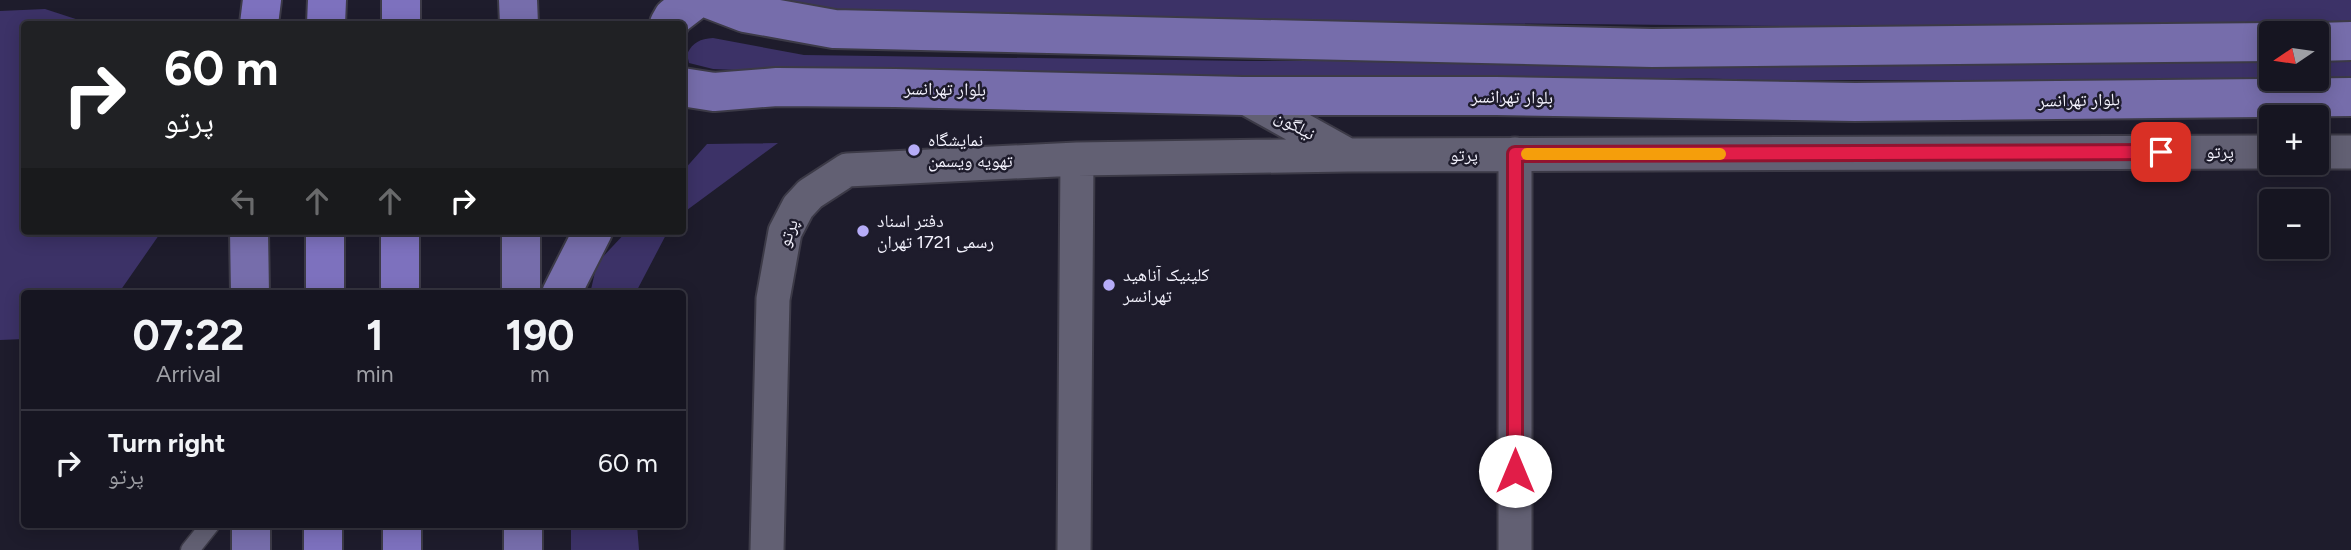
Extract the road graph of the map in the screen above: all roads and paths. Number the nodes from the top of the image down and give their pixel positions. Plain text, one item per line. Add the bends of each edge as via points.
1 (248, 0) edge
2 (262, 0) edge
3 (327, 0) edge
4 (401, 0) edge
5 (518, 0) edge
6 (695, 0) edge
7 (711, 0) edge
8 (248, 21) edge
9 (259, 21) edge
10 (326, 21) edge
11 (401, 21) edge
12 (519, 21) edge
13 (671, 21) edge
14 (2351, 41) edge
15 (2259, 42) edge
16 (2329, 42) edge
17 (698, 90) edge
18 (1242, 96) junction
19 (2351, 97) edge
20 (686, 112) edge
21 (2259, 152) edge
22 (2329, 152) edge
23 (2351, 152) edge
24 (1515, 154) junction
25 (1348, 155) junction
26 (1077, 159) junction
27 (249, 235) edge
28 (325, 235) edge
29 (400, 235) edge
30 (521, 235) edge
31 (591, 235) edge
32 (250, 290) edge
33 (325, 290) edge
34 (400, 290) edge
35 (521, 290) edge
36 (563, 290) edge
37 (208, 528) edge
38 (251, 528) edge
39 (323, 528) edge
40 (402, 528) edge
41 (523, 528) edge
42 (190, 550) edge
43 (251, 550) edge
44 (323, 550) edge
45 (402, 550) edge
46 (523, 550) edge
47 (767, 550) edge
48 (1073, 550) edge
49 (1515, 550) edge

1 - 8 main road
2 - 9 highway
3 - 10 highway
4 - 11 highway
5 - 12 main road
6 - 13 main road
7 - 15 main road via 745,13 834,29 1652,48
14 - 16 main road
17 - 18 main road, بلوار تهرانسر via 777,87
17 - 20 main road, بلوار تهرانسر
18 - 19 main road, بلوار تهرانسر via 1855,102
18 - 25 street, نیلگون
21 - 24 street, پرتو
22 - 23 street
24 - 25 street, پرتو
24 - 49 street
25 - 26 street, پرتو
26 - 47 street, پرتو via 847,170 810,194 799,207 785,232 773,299
26 - 48 street
27 - 32 main road
28 - 33 highway
29 - 34 highway
30 - 35 main road
31 - 36 main road
37 - 42 lane
38 - 43 main road
39 - 44 highway
40 - 45 highway
41 - 46 main road

